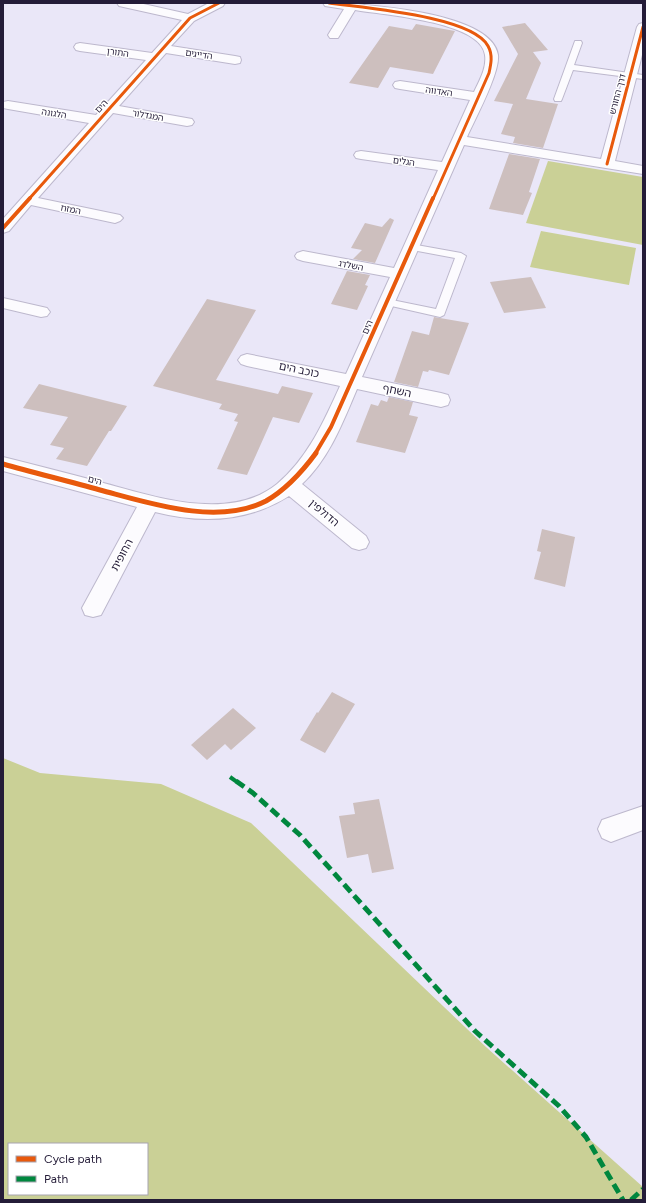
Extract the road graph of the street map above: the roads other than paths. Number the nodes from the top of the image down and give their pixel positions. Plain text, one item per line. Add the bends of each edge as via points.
1 (123, 3) edge
2 (219, 3) edge
3 (329, 3) edge
4 (352, 6) junction
5 (190, 18) junction
6 (643, 27) edge
7 (334, 35) dead end
8 (578, 43) dead end
9 (80, 47) dead end
10 (159, 53) junction
11 (235, 60) dead end
12 (570, 67) junction
13 (637, 76) edge
14 (400, 85) dead end
15 (478, 97) junction
16 (558, 99) dead end
17 (8, 105) dead end
18 (110, 108) junction
19 (99, 120) junction
20 (187, 122) dead end
21 (459, 140) junction
22 (361, 155) dead end
23 (607, 164) junction
24 (447, 167) junction
25 (643, 170) edge
26 (28, 200) junction
27 (115, 218) dead end
28 (3, 228) edge
29 (411, 247) junction
30 (303, 256) dead end
31 (400, 274) junction
32 (387, 302) junction
33 (3, 303) edge
34 (41, 312) dead end
35 (247, 360) dead end
36 (352, 381) junction
37 (442, 400) dead end
38 (3, 464) edge
39 (290, 485) junction
40 (150, 502) junction
41 (359, 542) dead end
42 (93, 608) dead end
43 (643, 818) edge
44 (611, 829) dead end

1 - 5 street
2 - 5 street, הים
3 - 4 street, הים
4 - 7 street
4 - 15 street, הים via 428,13 480,37 490,47 492,64
5 - 10 street, הים
6 - 13 street, דרך החורש
8 - 12 lane
9 - 10 street, התורן
10 - 11 street, הדייגים
10 - 18 street, הים
12 - 13 lane
12 - 16 lane
13 - 23 street, דרך החורש
14 - 15 street, האדווה
15 - 21 street, הים
17 - 19 street, הלגונה
18 - 19 street, הים
18 - 20 street, המגדלור
19 - 26 street, הים
21 - 23 street
21 - 24 street, הים
22 - 24 street, הגלים
23 - 25 street
24 - 29 street, הים
26 - 27 street, המזח
26 - 28 street, הים
29 - 31 street, הים
29 - 32 lane via 461,256 440,313
30 - 31 street, השלדג
31 - 32 street, הים
32 - 36 street, הים
33 - 34 street
35 - 36 street, כוכב הים
36 - 37 street, השחף
36 - 39 street, הים via 323,443 310,463
38 - 40 street, הים
39 - 40 street, הים via 275,496 239,510 193,511
39 - 41 street, הדולפין
40 - 42 street, החופית
43 - 44 street

